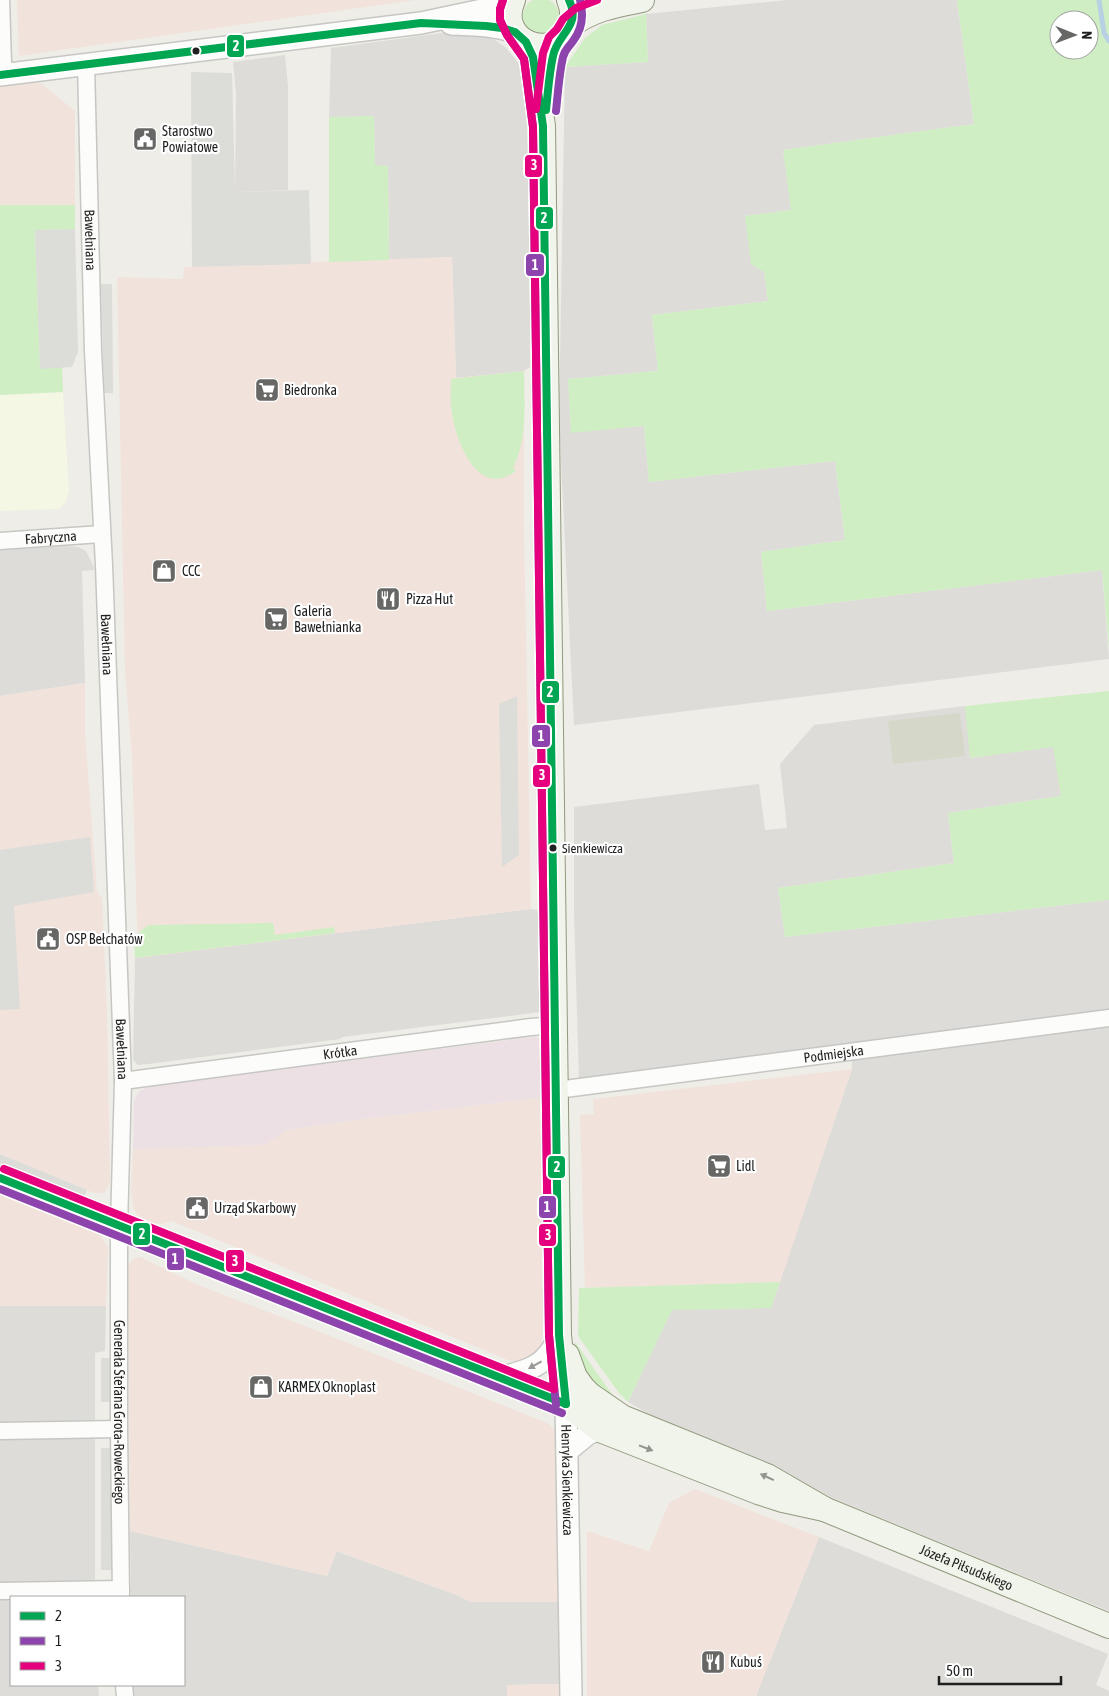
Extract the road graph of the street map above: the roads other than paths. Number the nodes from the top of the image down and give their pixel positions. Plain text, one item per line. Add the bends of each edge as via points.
1 (1, 0) edge
2 (569, 0) edge
3 (642, 0) edge
4 (513, 1) edge
5 (421, 23) junction
6 (564, 34) junction
7 (520, 37) junction
8 (86, 64) junction
9 (3, 74) edge
10 (544, 126) junction
11 (101, 534) junction
12 (0, 541) edge
13 (1109, 1018) edge
14 (556, 1025) junction
15 (123, 1081) junction
16 (557, 1090) junction
17 (0, 1178) edge
18 (119, 1226) junction
19 (560, 1338) junction
20 (500, 1378) junction
21 (566, 1404) junction
22 (622, 1417) junction
23 (119, 1428) junction
24 (600, 1430) junction
25 (0, 1431) edge
26 (567, 1451) junction
27 (824, 1509) junction
28 (0, 1591) edge
29 (121, 1593) edge
30 (1109, 1626) edge
31 (571, 1696) edge

1 - 9 street
2 - 6 main road, Henryka Sienkiewicza via 573,16
3 - 6 main road via 582,16
4 - 5 street
4 - 7 main road, Henryka Sienkiewicza via 510,20
5 - 7 street via 502,28
5 - 8 street
6 - 7 main road via 548,45 539,46
6 - 10 main road, Henryka Sienkiewicza via 553,54
7 - 10 main road, Henryka Sienkiewicza via 533,56
8 - 9 street
8 - 11 street, Bawełniana via 90,286
10 - 14 main road, Henryka Sienkiewicza
11 - 12 street, Fabryczna
11 - 15 street, Bawełniana
13 - 16 street, Podmiejska
14 - 15 street, Krótka
14 - 16 main road, Henryka Sienkiewicza
15 - 18 street, Bawełniana
16 - 19 main road, Henryka Sienkiewicza
17 - 18 street, Józefa Piłsudskiego
18 - 20 street, Józefa Piłsudskiego
18 - 23 street, Generała Stefana Grota-Roweckiego
19 -> 20 street via 542,1362
19 - 21 main road, Henryka Sienkiewicza
19 - 22 main road via 575,1377 583,1388
20 - 21 street, Józefa Piłsudskiego
21 - 22 street, Józefa Piłsudskiego
21 - 24 main road, Józefa Piłsudskiego
21 - 26 street, Henryka Sienkiewicza
27 -> 22 main road, Józefa Piłsudskiego via 767,1476
23 - 25 street
23 - 29 street, Generała Stefana Grota-Roweckiego
24 - 26 street via 589,1433
24 -> 27 main road, Józefa Piłsudskiego via 758,1492
26 - 31 street, Henryka Sienkiewicza
27 - 30 main road, Józefa Piłsudskiego
28 - 29 street

